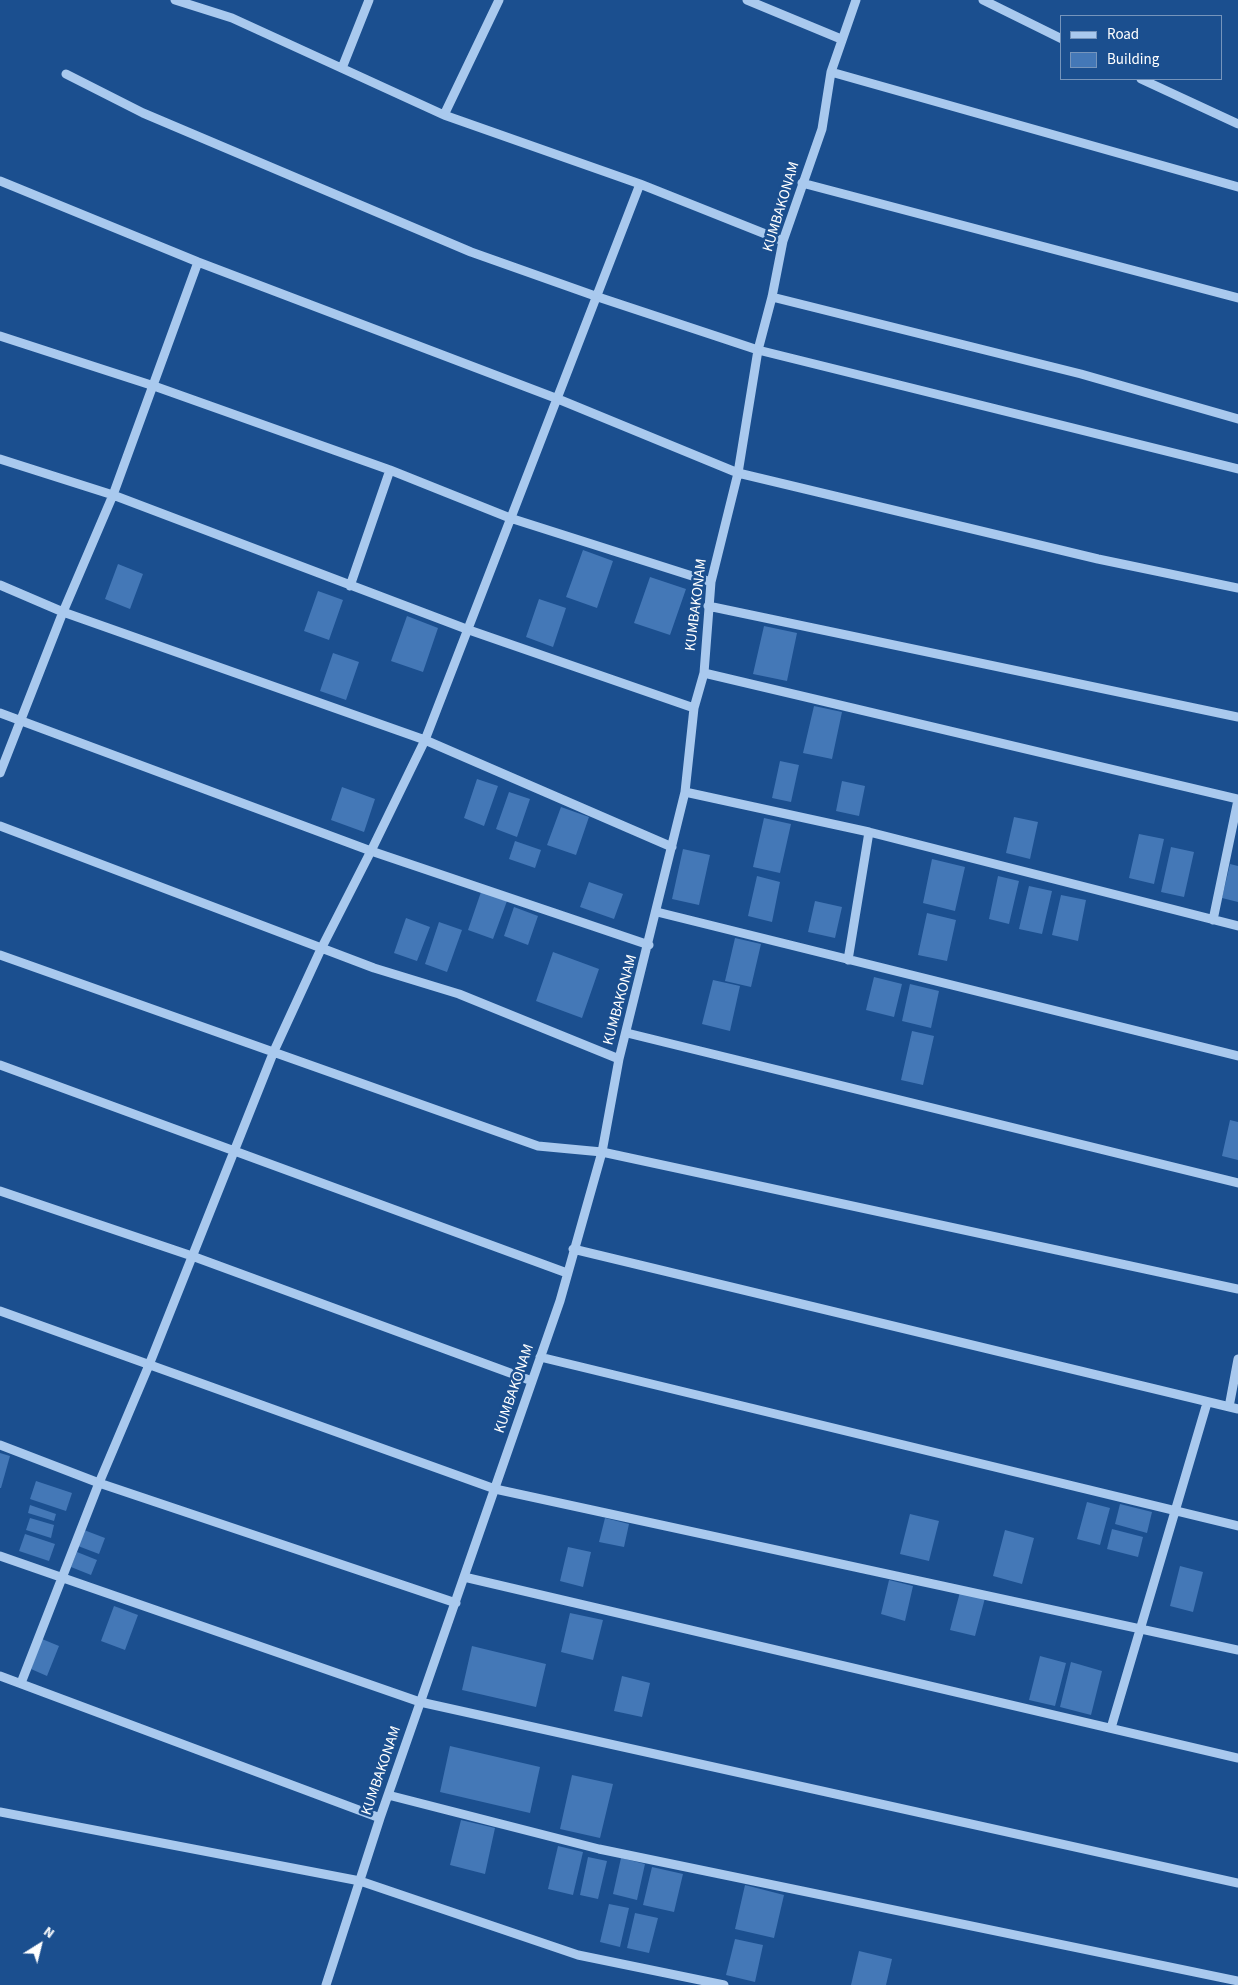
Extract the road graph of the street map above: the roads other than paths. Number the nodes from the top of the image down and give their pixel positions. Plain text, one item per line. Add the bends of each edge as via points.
1 (175, 0) edge
2 (368, 0) edge
3 (499, 0) edge
4 (747, 0) edge
5 (856, 0) edge
6 (983, 0) edge
7 (841, 38) junction
8 (1060, 38) edge
9 (342, 68) junction
10 (831, 72) junction
11 (66, 74) dead end
12 (1143, 80) edge
13 (444, 115) junction
14 (1238, 124) edge
15 (0, 181) edge
16 (802, 183) junction
17 (640, 184) junction
18 (1238, 187) edge
19 (783, 241) junction
20 (198, 262) junction
21 (598, 297) junction
22 (772, 297) junction
23 (1238, 298) edge
24 (0, 336) edge
25 (758, 350) junction
26 (154, 386) junction
27 (558, 399) junction
28 (1238, 419) edge
29 (0, 458) edge
30 (1238, 469) edge
31 (390, 470) junction
32 (738, 473) junction
33 (113, 495) junction
34 (510, 518) junction
35 (711, 582) junction
36 (0, 585) edge
37 (350, 586) junction
38 (1238, 588) edge
39 (708, 606) junction
40 (63, 612) junction
41 (468, 630) junction
42 (704, 672) junction
43 (694, 708) junction
44 (0, 713) edge
45 (1238, 717) edge
46 (20, 722) junction
47 (424, 740) junction
48 (0, 773) edge
49 (685, 792) junction
50 (1238, 800) edge
51 (0, 826) edge
52 (869, 832) junction
53 (672, 847) junction
54 (372, 851) junction
55 (657, 912) junction
56 (1213, 920) junction
57 (1238, 926) edge
58 (649, 945) junction
59 (321, 949) junction
60 (0, 956) edge
61 (848, 960) junction
62 (626, 1033) junction
63 (274, 1051) junction
64 (1238, 1056) edge
65 (619, 1059) junction
66 (0, 1065) edge
67 (236, 1150) junction
68 (602, 1152) junction
69 (1238, 1183) edge
70 (0, 1191) edge
71 (573, 1250) junction
72 (192, 1256) junction
73 (567, 1273) junction
74 (1238, 1289) edge
75 (0, 1311) edge
76 (540, 1357) junction
77 (1238, 1359) edge
78 (150, 1365) junction
79 (532, 1381) junction
80 (1208, 1403) junction
81 (1234, 1408) edge
82 (0, 1444) edge
83 (98, 1483) junction
84 (494, 1488) junction
85 (1176, 1509) junction
86 (1238, 1526) edge
87 (0, 1556) edge
88 (62, 1576) junction
89 (464, 1577) junction
90 (456, 1603) junction
91 (1139, 1628) junction
92 (1238, 1650) edge
93 (0, 1676) edge
94 (21, 1683) junction
95 (420, 1702) junction
96 (1111, 1728) junction
97 (1238, 1758) edge
98 (388, 1795) junction
99 (0, 1812) edge
100 (380, 1818) junction
101 (360, 1881) junction
102 (1238, 1883) edge
103 (1238, 1981) edge
104 (326, 1985) edge
105 (724, 1985) edge

1 - 9 street via 232,18
2 - 9 street
3 - 13 street
4 - 7 street
5 - 7 street, KUMBAKONAM
6 - 8 street
7 - 10 street, KUMBAKONAM
9 - 13 street
10 - 16 street, KUMBAKONAM via 822,129
10 - 18 street
11 - 21 street via 143,113 462,248
12 - 14 street
13 - 17 street
15 - 20 street
16 - 19 street, KUMBAKONAM
16 - 23 street
17 - 19 street
17 - 21 street
19 - 22 street, KUMBAKONAM
20 - 26 street
20 - 27 street
21 - 25 street
21 - 27 street
22 - 25 street, KUMBAKONAM
22 - 28 street via 1081,374
24 - 26 street
25 - 30 street
25 - 32 street, KUMBAKONAM
26 - 31 street
26 - 33 street
27 - 32 street
27 - 34 street
29 - 33 street
31 - 34 street
31 - 37 street
32 - 35 street, KUMBAKONAM
32 - 38 street
33 - 37 street
33 - 40 street
34 - 35 street
34 - 41 street
35 - 39 street, KUMBAKONAM
36 - 40 street
37 - 41 street
39 - 42 street, KUMBAKONAM
39 - 45 street
40 - 46 street
40 - 47 street
41 - 43 street
41 - 47 street
42 - 43 street, KUMBAKONAM
42 - 50 street
43 - 49 street, KUMBAKONAM
44 - 46 street
46 - 48 street
46 - 54 street
47 - 53 street
47 - 54 street
49 - 52 street
49 - 53 street, KUMBAKONAM
50 - 56 street
51 - 59 street
52 - 56 street
52 - 61 street
53 - 55 street, KUMBAKONAM
54 - 58 street
54 - 59 street
55 - 58 street, KUMBAKONAM
55 - 61 street
56 - 57 street
58 - 62 street, KUMBAKONAM
59 - 63 street
59 - 65 street via 458,994
60 - 63 street
61 - 64 street
62 - 65 street, KUMBAKONAM
62 - 69 street
63 - 67 street
63 - 68 street via 538,1146
65 - 68 street, KUMBAKONAM
66 - 67 street
67 - 72 street
67 - 73 street
68 - 71 street, KUMBAKONAM
68 - 74 street
70 - 72 street
71 - 73 street, KUMBAKONAM
71 - 80 street
72 - 78 street
72 - 79 street
73 - 76 street, KUMBAKONAM
75 - 78 street
76 - 79 street, KUMBAKONAM
76 - 85 street
77 - 81 street
78 - 83 street
78 - 84 street
79 - 84 street, KUMBAKONAM
80 - 81 street
80 - 85 street
82 - 83 street
83 - 88 street
83 - 90 street
84 - 89 street, KUMBAKONAM
84 - 91 street
85 - 86 street
85 - 91 street
87 - 88 street
88 - 94 street
88 - 95 street
89 - 90 street, KUMBAKONAM
89 - 96 street
90 - 95 street, KUMBAKONAM
91 - 92 street
91 - 96 street
93 - 94 street
94 - 100 street
95 - 98 street, KUMBAKONAM
95 - 102 street
96 - 97 street
98 - 100 street, KUMBAKONAM
98 - 103 street via 599,1849
99 - 101 street
100 - 101 street, KUMBAKONAM
101 - 104 street, KUMBAKONAM
101 - 105 street via 578,1955

